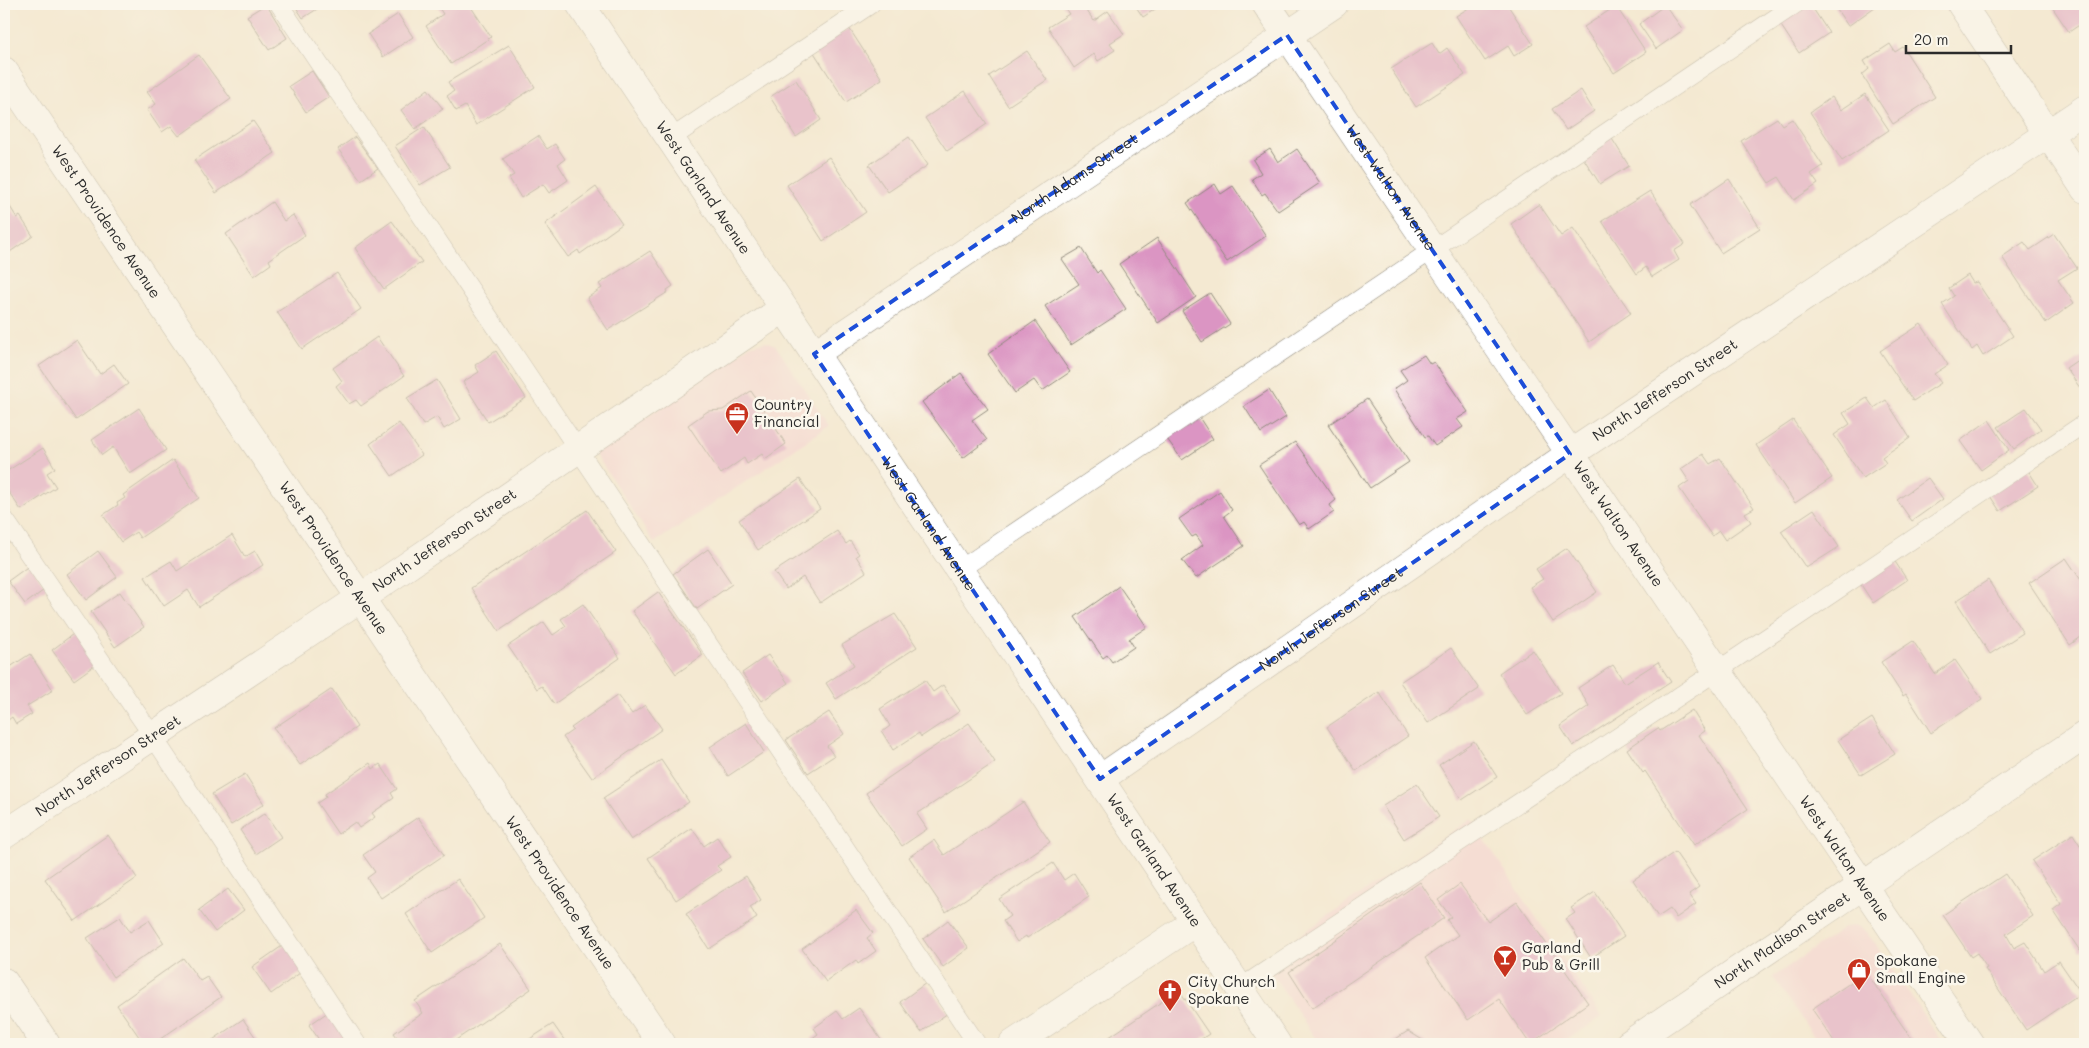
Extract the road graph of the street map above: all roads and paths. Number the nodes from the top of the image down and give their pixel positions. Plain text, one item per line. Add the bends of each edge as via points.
1 (279, 4) edge
2 (580, 4) edge
3 (871, 4) edge
4 (1266, 4) edge
5 (1334, 4) edge
6 (1796, 4) edge
7 (1961, 4) edge
8 (1287, 35) junction
9 (4, 71) edge
10 (2085, 109) edge
11 (2048, 134) junction
12 (670, 139) junction
13 (2085, 189) edge
14 (1432, 250) junction
15 (783, 309) junction
16 (814, 354) junction
17 (2085, 423) edge
18 (576, 450) junction
19 (1570, 454) junction
20 (4, 518) edge
21 (959, 570) junction
22 (359, 599) junction
23 (1717, 671) junction
24 (152, 735) junction
25 (2085, 735) edge
26 (1100, 779) junction
27 (4, 835) edge
28 (1863, 886) junction
29 (1195, 922) junction
30 (4, 982) edge
31 (1240, 988) junction
32 (46, 1044) edge
33 (357, 1044) edge
34 (662, 1044) edge
35 (977, 1044) edge
36 (1013, 1044) edge
37 (1277, 1044) edge
38 (1628, 1044) edge
39 (1970, 1044) edge

1 - 18 lane
2 - 12 street, West Garland Avenue
3 - 12 lane
4 - 8 street, West Walton Avenue
5 - 8 street, North Adams Street
6 - 14 lane
7 - 11 street
8 - 14 street, West Walton Avenue
8 - 16 street, North Adams Street
9 - 22 street, West Providence Avenue
10 - 11 street, North Jefferson Street
11 - 13 street
11 - 19 street, North Jefferson Street
12 - 15 street, West Garland Avenue
14 - 19 street, West Walton Avenue
14 - 21 lane
15 - 16 street, West Garland Avenue
15 - 18 street, North Jefferson Street
16 - 21 street, West Garland Avenue
17 - 23 lane
18 - 22 street, North Jefferson Street
18 - 35 lane
19 - 23 street, West Walton Avenue
19 - 26 street, North Jefferson Street
20 - 24 lane
21 - 26 street, West Garland Avenue
22 - 24 street, North Jefferson Street
22 - 34 street, West Providence Avenue
23 - 28 street, West Walton Avenue
23 - 31 lane
24 - 27 street, North Jefferson Street
24 - 33 lane
25 - 28 street, North Madison Street
26 - 29 street, West Garland Avenue
28 - 38 street, North Madison Street
28 - 39 street, West Walton Avenue
29 - 31 street, West Garland Avenue
29 - 36 street
30 - 32 street
31 - 37 street, West Garland Avenue

